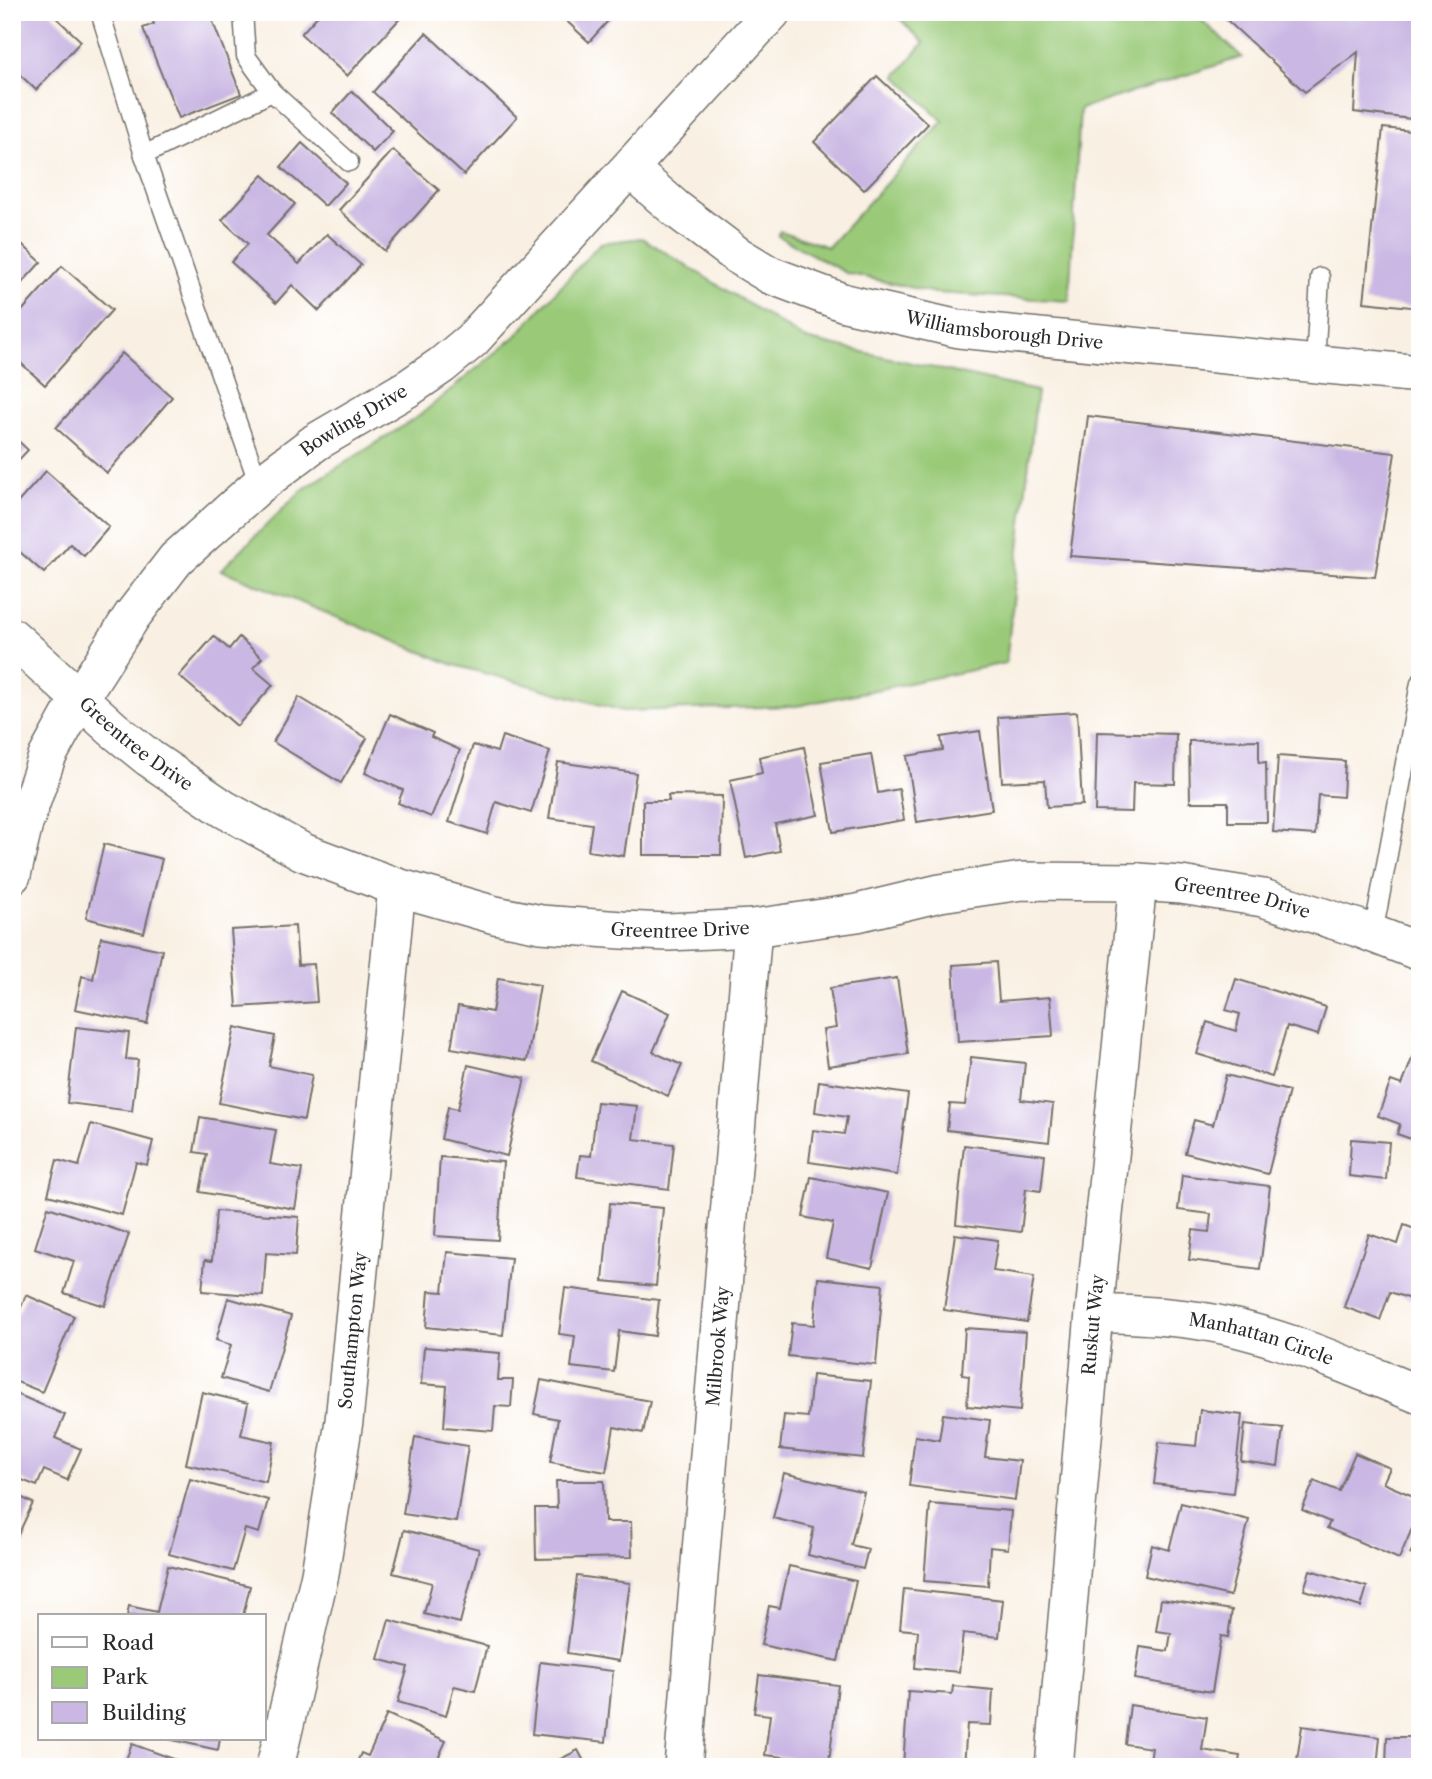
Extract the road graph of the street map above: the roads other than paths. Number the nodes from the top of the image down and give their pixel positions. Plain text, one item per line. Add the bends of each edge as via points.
1 (100, 12) edge
2 (243, 12) edge
3 (772, 12) edge
4 (272, 92) junction
5 (144, 155) junction
6 (349, 162) dead end
7 (630, 169) junction
8 (1320, 277) dead end
9 (1315, 364) junction
10 (1420, 374) edge
11 (259, 485) junction
12 (12, 637) edge
13 (1420, 683) edge
14 (79, 699) junction
15 (12, 875) edge
16 (1138, 882) junction
17 (397, 887) junction
18 (752, 928) junction
19 (1373, 934) junction
20 (1420, 952) edge
21 (1094, 1313) junction
22 (1420, 1395) edge
23 (275, 1767) edge
24 (683, 1767) edge
25 (1054, 1767) edge

1 - 5 lane
2 - 4 lane via 246,56
3 - 7 street, Bowling Drive
4 - 5 lane
4 - 6 lane
5 - 11 lane
7 - 9 street, Williamsborough Drive via 737,255 770,275 845,303 959,329
7 - 11 street, Bowling Drive via 472,340 410,387 316,442
8 - 9 lane
9 - 10 street, Williamsborough Drive
11 - 14 street, Bowling Drive via 176,559 132,616
12 - 14 street, Greentree Drive
13 - 19 lane
14 - 15 street, Bowling Drive via 47,757
14 - 17 street, Greentree Drive via 149,758 224,809 303,852
16 - 18 street, Greentree Drive via 1022,881
16 - 19 street, Greentree Drive via 1263,898
16 - 21 street, Ruskut Way
17 - 18 street, Greentree Drive via 541,924 668,932
17 - 23 street, Southampton Way via 344,1421 320,1574
18 - 24 street, Milbrook Way
19 - 20 street, Greentree Drive
21 - 22 street, Manhattan Circle via 1227,1326 1304,1349
21 - 25 street, Ruskut Way

